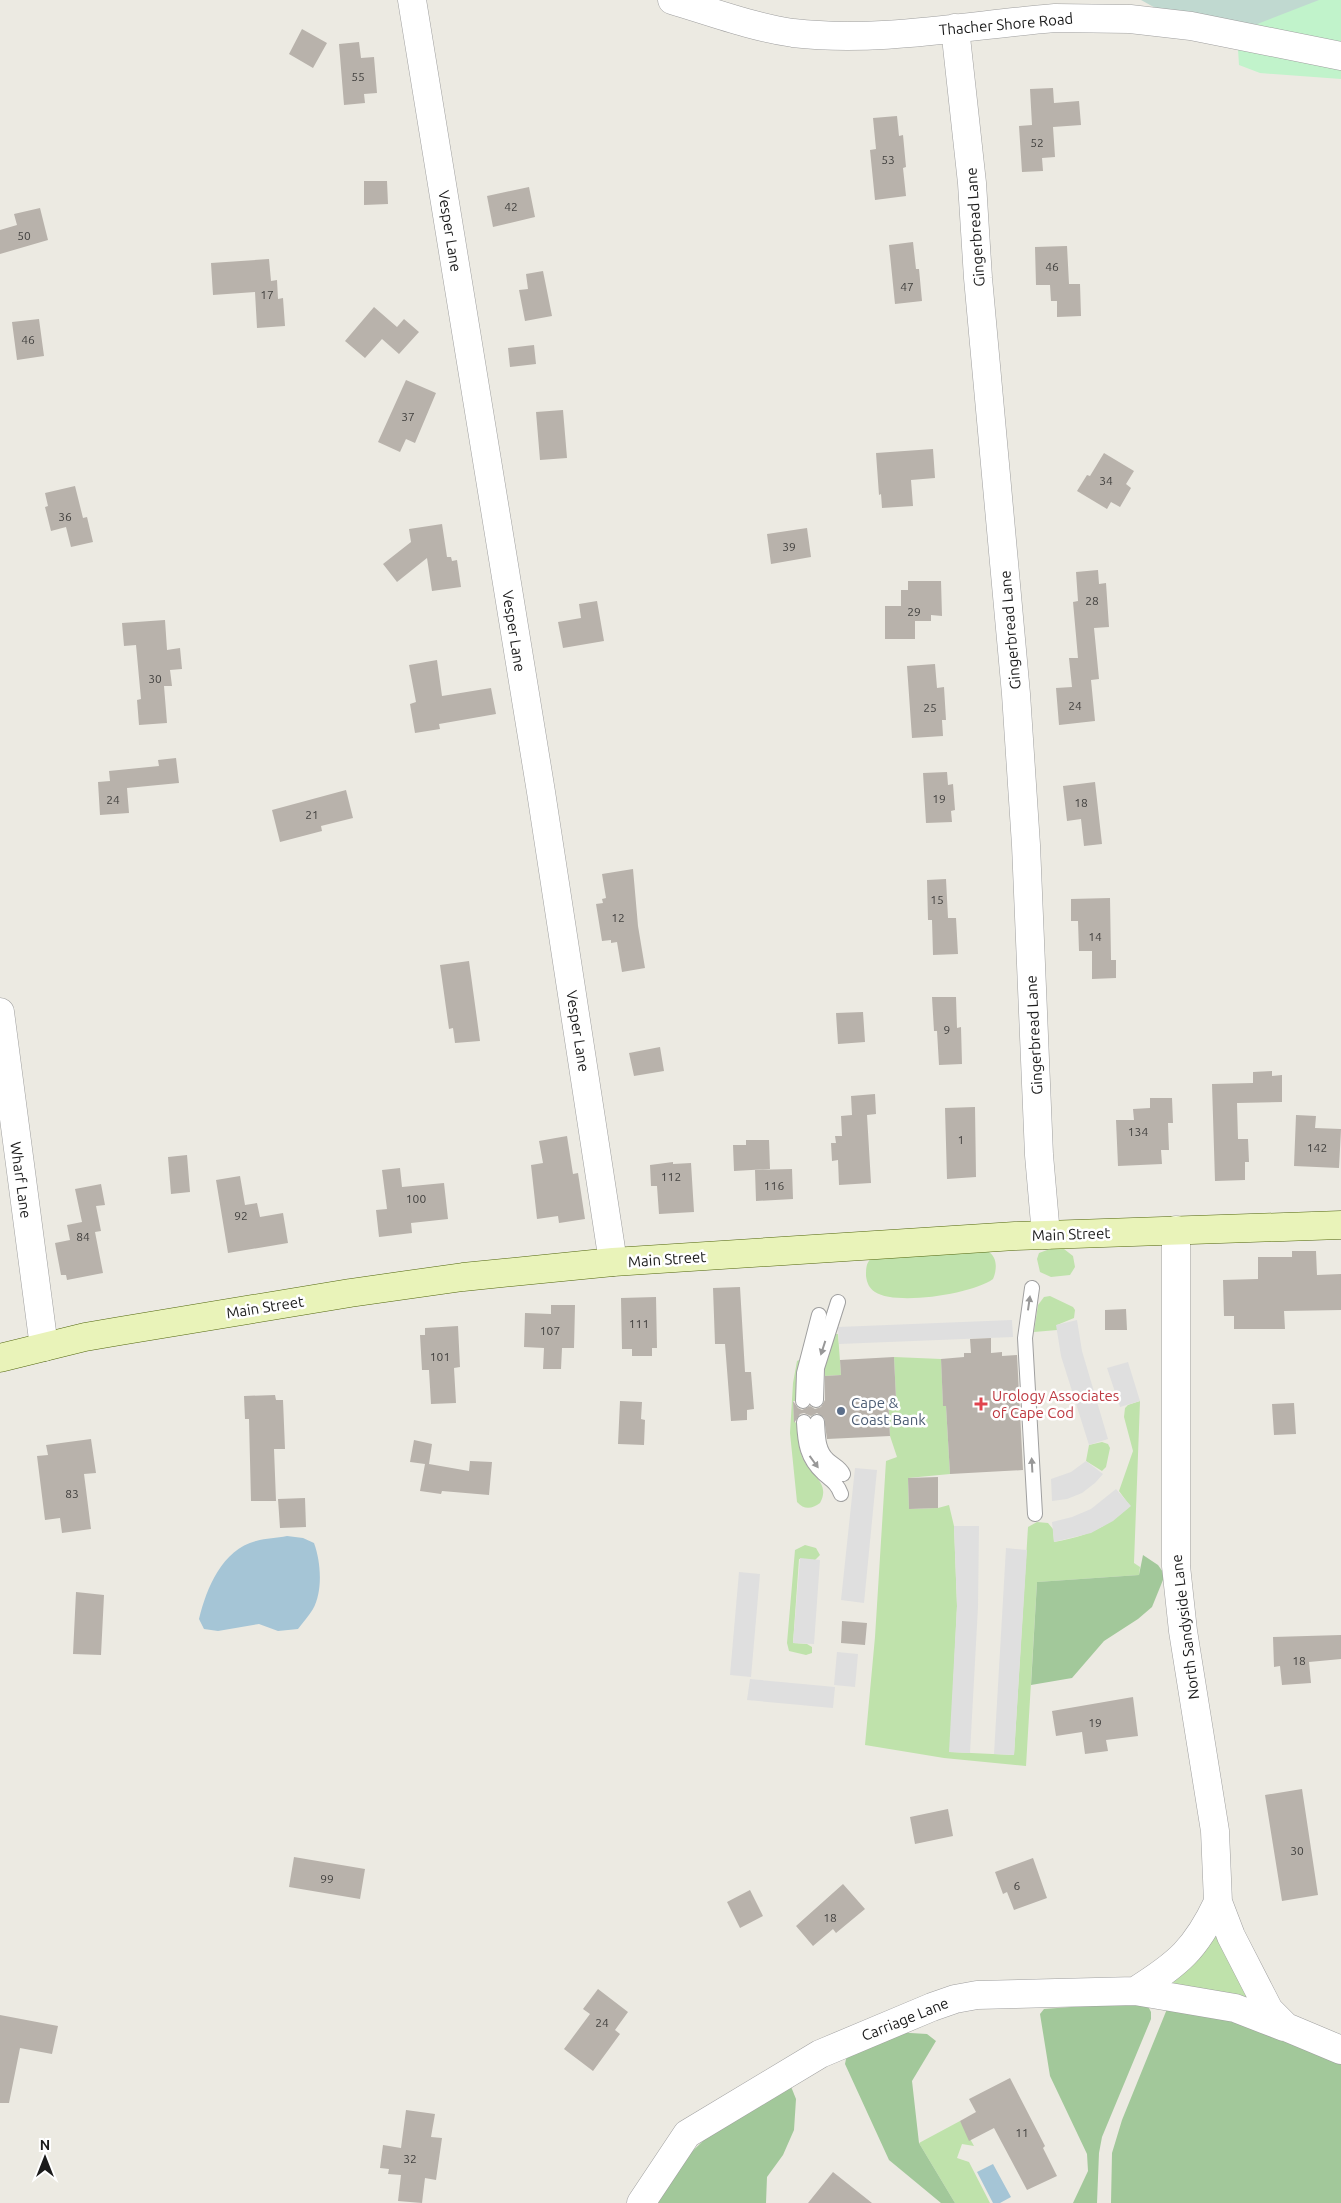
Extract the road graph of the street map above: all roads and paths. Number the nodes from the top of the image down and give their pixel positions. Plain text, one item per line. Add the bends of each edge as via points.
1 (412, 0) edge
2 (672, 0) edge
3 (955, 28) junction
4 (1341, 56) edge
5 (0, 1012) edge
6 (1341, 1225) edge
7 (1176, 1230) junction
8 (1046, 1234) junction
9 (613, 1262) junction
10 (1032, 1288) dead end
11 (838, 1302) dead end
12 (820, 1315) dead end
13 (44, 1347) junction
14 (0, 1358) edge
15 (843, 1474) dead end
16 (840, 1494) dead end
17 (1035, 1514) dead end
18 (1218, 1902) junction
19 (1135, 1991) junction
20 (1286, 2027) junction
21 (1341, 2050) edge
22 (641, 2203) edge

1 - 9 street, Vesper Lane via 541,792
2 - 3 street, Thacher Shore Road via 754,25 802,34 848,36
3 - 4 street, Thacher Shore Road via 1055,18 1130,19 1190,26
3 - 8 street, Gingerbread Lane via 972,183 1016,694 1039,1155
5 - 13 street, Wharf Lane
6 - 7 main road, Main Street
7 - 8 main road, Main Street
7 - 18 street, North Sandyside Lane via 1176,1566 1214,1831
8 - 9 main road, Main Street
9 - 13 main road, Main Street via 373,1290
17 -> 10 lane via 1025,1338
11 -> 12 lane via 810,1401 804,1373
13 - 14 main road, Main Street
15 -> 16 lane via 821,1452 810,1422 807,1452 818,1468 835,1482
18 - 19 street, North Sandyside Lane via 1208,1925 1192,1946 1172,1967
18 - 20 street, North Sandyside Lane via 1231,1936 1269,2010
19 - 20 street, Carriage Lane via 1235,2008
19 - 22 street, Carriage Lane via 977,1995 955,1999 820,2054 687,2134
20 - 21 street, North Sandyside Lane

